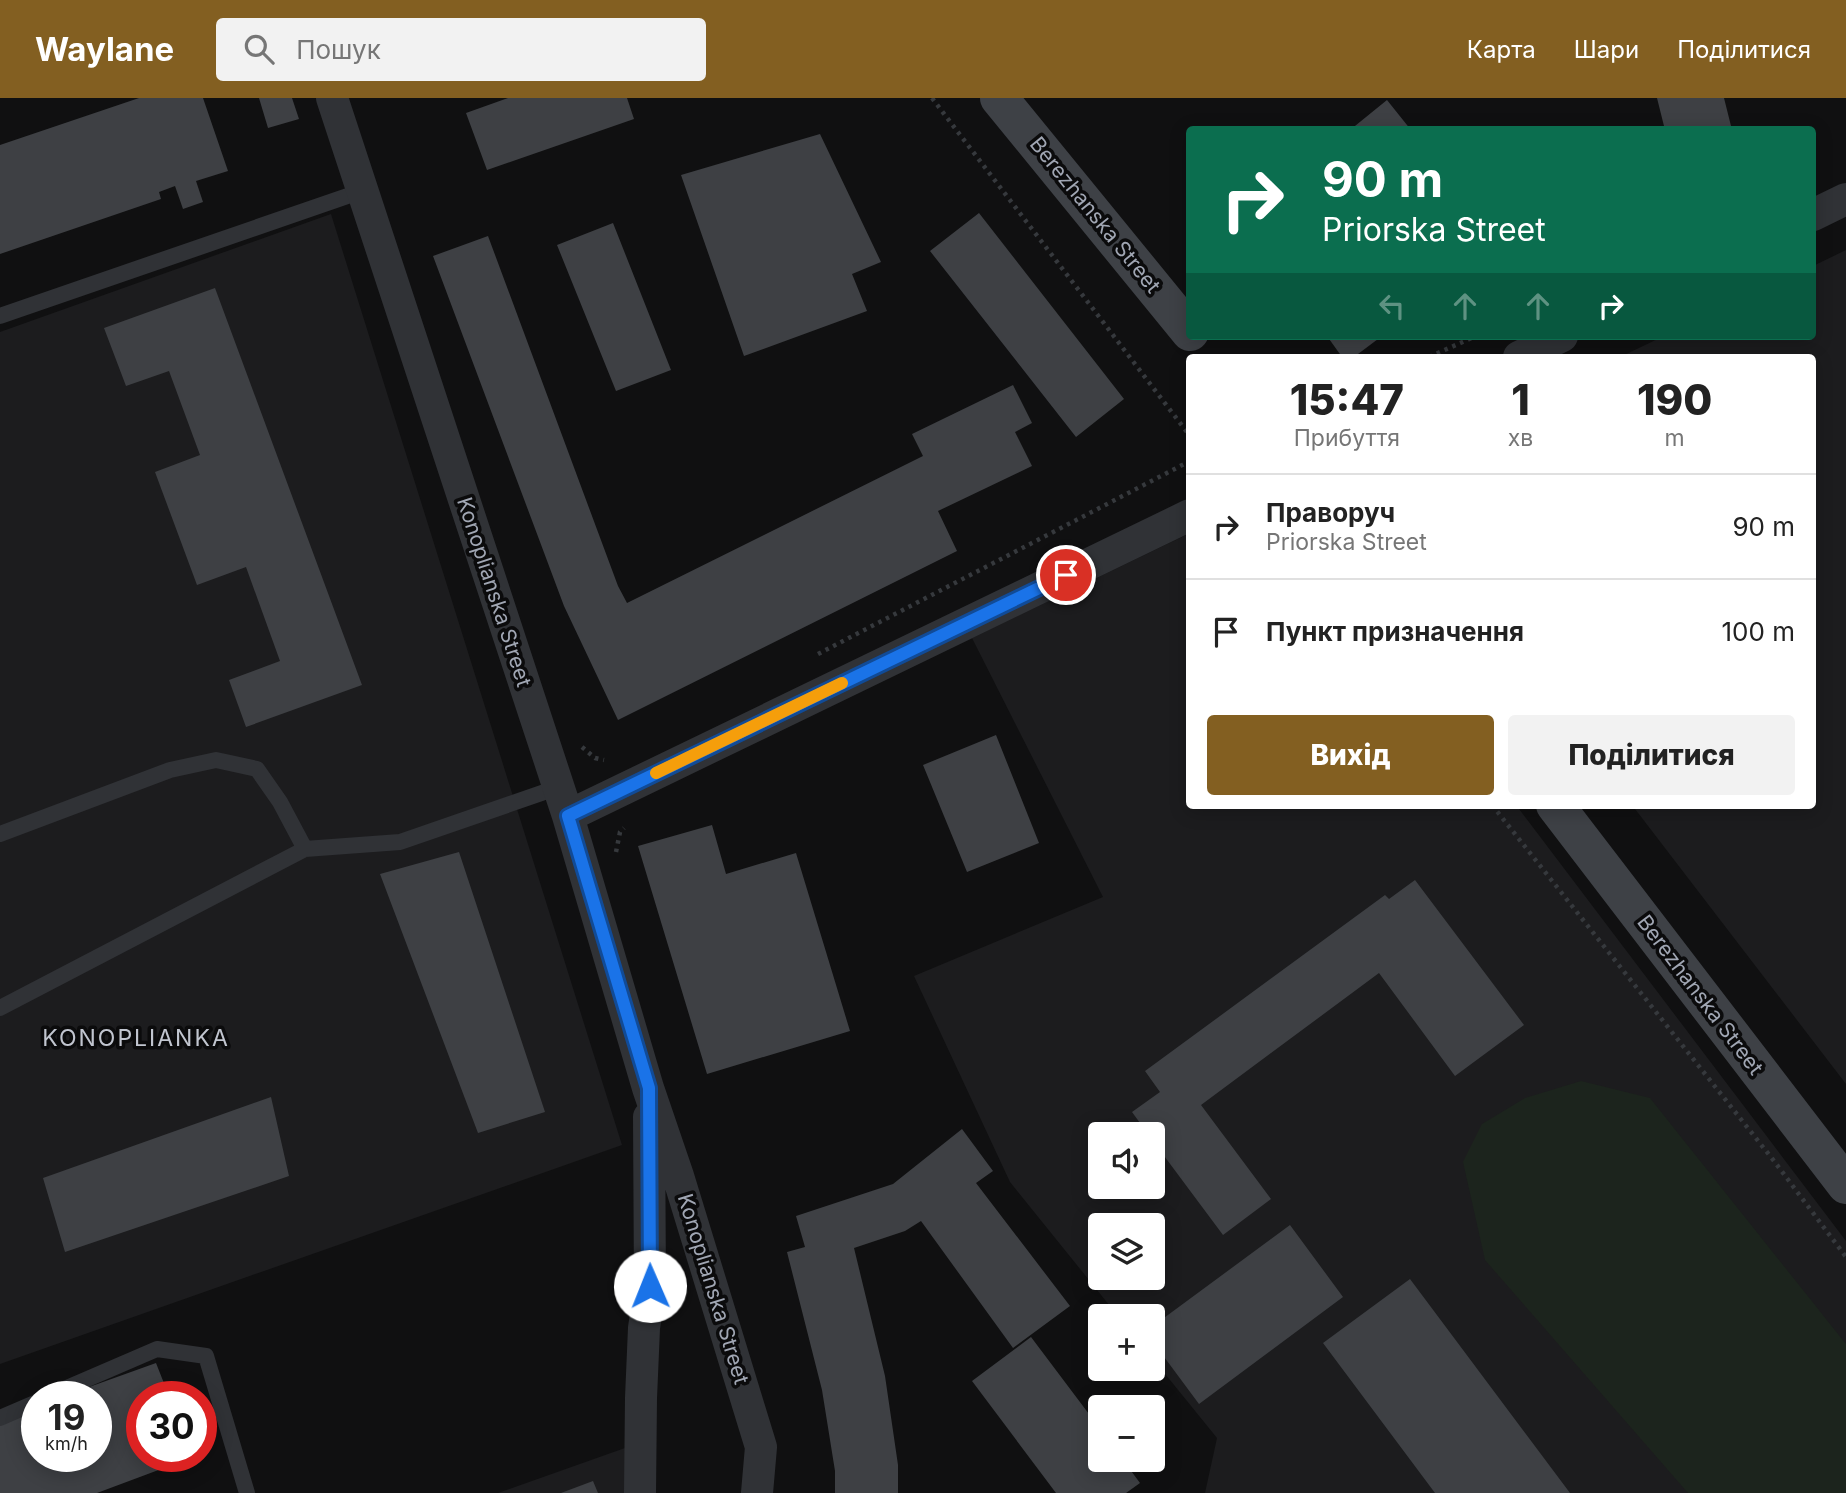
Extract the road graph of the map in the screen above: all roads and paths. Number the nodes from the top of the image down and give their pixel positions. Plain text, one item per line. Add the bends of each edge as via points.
1 (332, 98) edge
2 (932, 98) edge
3 (999, 98) edge
4 (362, 191) junction
5 (1846, 199) edge
6 (1816, 214) edge
7 (0, 316) edge
8 (1186, 327) edge
9 (1467, 340) edge
10 (1554, 340) edge
11 (1436, 354) edge
12 (1525, 354) edge
13 (1186, 431) edge
14 (1186, 463) edge
15 (1186, 517) edge
16 (808, 659) dead end
17 (563, 801) junction
18 (1495, 809) edge
19 (1558, 809) edge
20 (0, 834) edge
21 (305, 849) junction
22 (0, 1008) edge
23 (649, 1088) junction
24 (1846, 1185) edge
25 (1846, 1257) edge
26 (83, 1381) edge
27 (21, 1409) edge
28 (0, 1418) edge
29 (247, 1493) edge
30 (640, 1493) edge
31 (757, 1493) edge

1 - 4 street, Konoplianska Street
2 - 13 path
3 - 8 street, Berezhanska Street
4 - 7 lane
4 - 17 street, Konoplianska Street
5 - 6 street
9 - 11 path
10 - 12 street
14 - 16 path
15 - 17 street
17 - 21 lane via 400,842
17 - 23 street, Konoplianska Street
18 - 25 path
19 - 24 street, Berezhanska Street
20 - 21 lane via 170,770 216,760 257,769
21 - 22 lane
23 - 30 street, Konoplianska Street via 650,1286 641,1387
23 - 31 street, Konoplianska Street via 761,1447
26 - 29 lane via 157,1349 206,1356
27 - 28 lane

